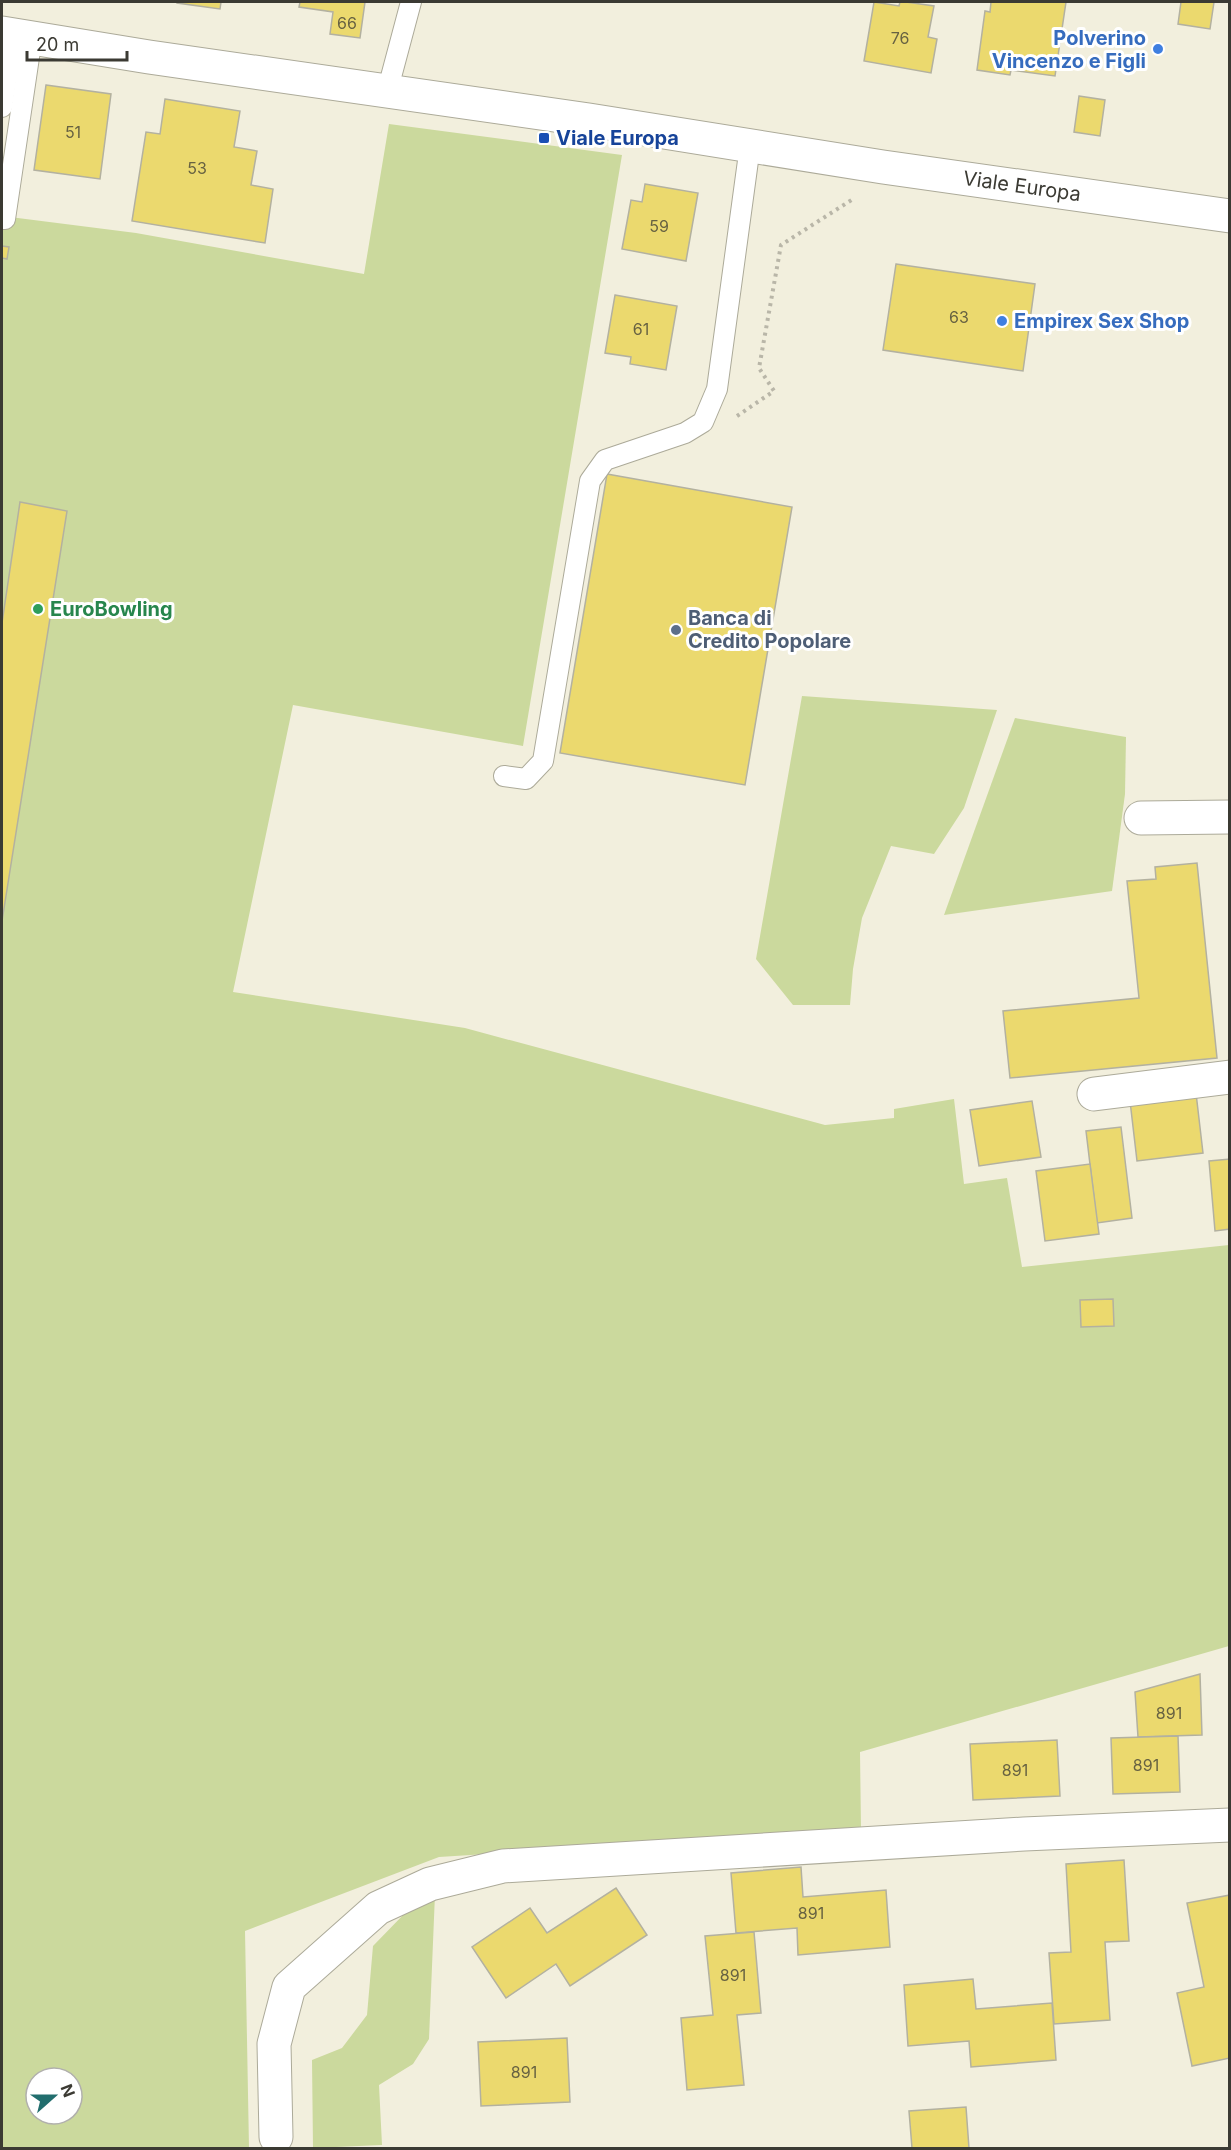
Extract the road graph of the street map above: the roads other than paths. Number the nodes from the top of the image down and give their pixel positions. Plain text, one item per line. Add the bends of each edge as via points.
1 (411, 2) edge
2 (15, 35) edge
3 (387, 92) junction
4 (2, 107) edge
5 (750, 146) junction
6 (1230, 216) edge
7 (4, 219) dead end
8 (504, 776) dead end
9 (1230, 817) edge
10 (1141, 818) dead end
11 (1230, 1077) edge
12 (1094, 1094) dead end
13 (1230, 1825) edge
14 (276, 2137) dead end

1 - 3 lane
2 - 3 street, Viale Europa
2 - 4 lane
2 - 7 lane
3 - 5 street, Viale Europa
5 - 6 street, Viale Europa
5 - 8 lane via 717,389 703,422 685,433 605,460 590,481 543,761 526,779
9 - 10 street
11 - 12 street
13 - 14 street via 503,1866 430,1884 378,1908 289,1987 274,2044

